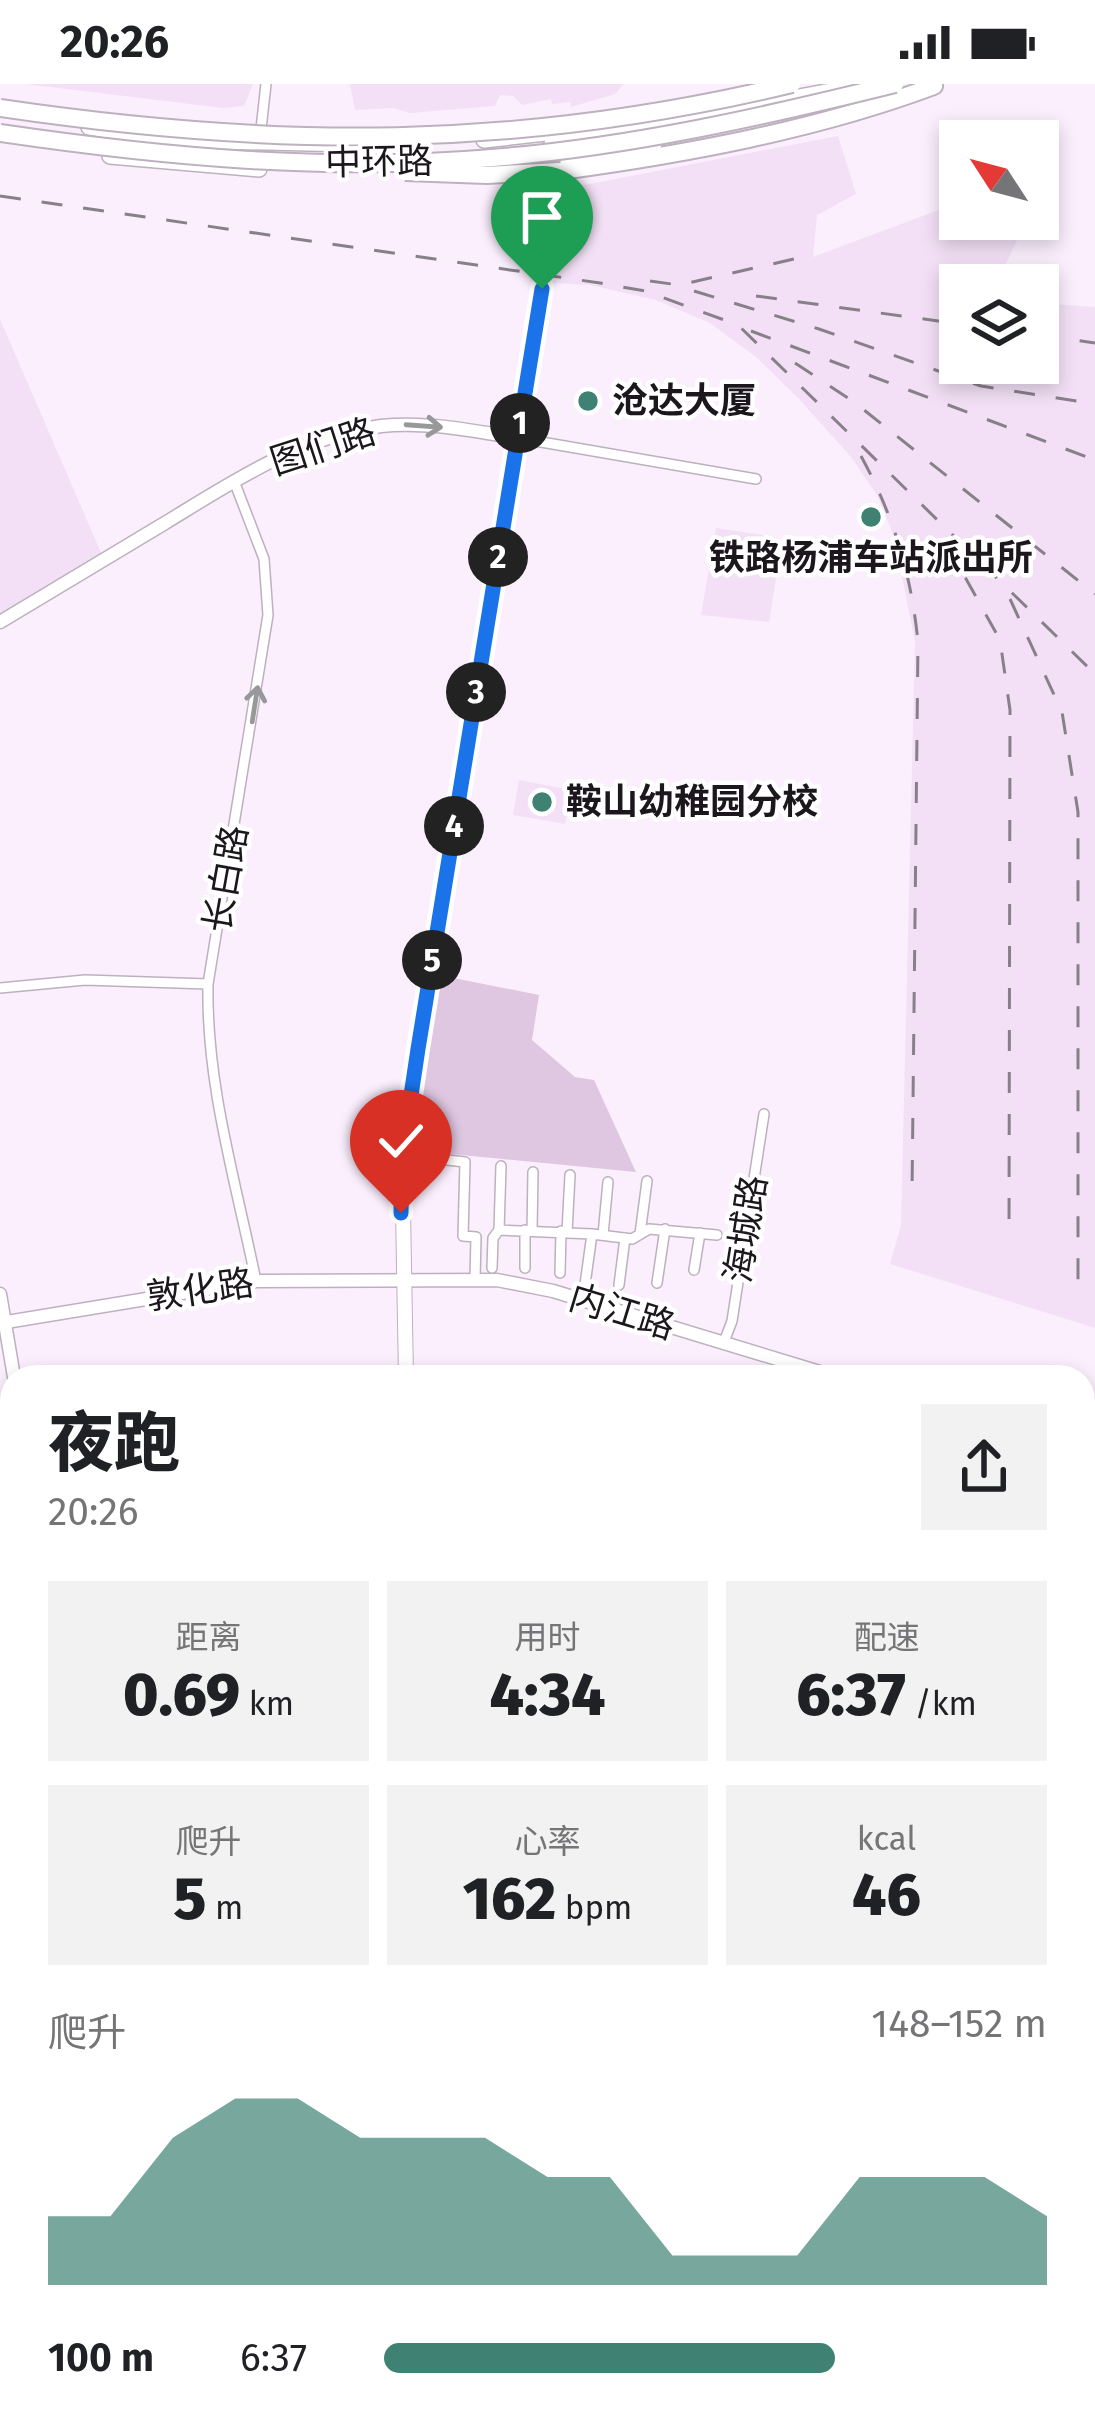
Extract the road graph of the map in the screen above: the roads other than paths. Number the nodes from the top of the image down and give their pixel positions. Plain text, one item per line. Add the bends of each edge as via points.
1 (266, 84) edge
2 (760, 84) edge
3 (792, 84) edge
4 (818, 84) edge
5 (867, 84) edge
6 (937, 85) edge
7 (895, 92) edge
8 (706, 96) junction
9 (0, 108) edge
10 (690, 114) junction
11 (261, 129) junction
12 (384, 131) junction
13 (0, 133) edge
14 (668, 141) junction
15 (405, 142) junction
16 (533, 142) junction
17 (181, 149) junction
18 (211, 166) junction
19 (518, 437) junction
20 (756, 479) dead end
21 (234, 481) junction
22 (0, 622) edge
23 (208, 984) junction
24 (0, 988) edge
25 (764, 1114) dead end
26 (402, 1155) junction
27 (501, 1166) dead end
28 (532, 1172) dead end
29 (570, 1174) dead end
30 (647, 1180) dead end
31 (608, 1182) dead end
32 (665, 1229) junction
33 (499, 1230) junction
34 (528, 1230) junction
35 (564, 1232) junction
36 (700, 1233) junction
37 (640, 1234) junction
38 (597, 1235) junction
39 (717, 1235) dead end
40 (625, 1238) junction
41 (492, 1268) dead end
42 (525, 1268) dead end
43 (694, 1270) dead end
44 (560, 1273) dead end
45 (256, 1280) junction
46 (403, 1280) junction
47 (475, 1280) junction
48 (657, 1282) dead end
49 (619, 1286) dead end
50 (0, 1294) edge
51 (583, 1300) junction
52 (3, 1323) edge
53 (724, 1342) junction
54 (12, 1365) edge
55 (406, 1365) edge
56 (798, 1365) edge

1 - 11 street
2 - 8 main road
3 - 9 highway, 中环路, bridge via 627,117 416,138 227,134
4 - 10 main road
5 - 10 main road
6 - 7 highway, 中环路
6 - 14 main road
7 - 13 highway, 中环路, bridge via 667,154 562,171 417,174
8 - 10 main road
8 - 16 main road
9 - 11 main road
9 - 15 main road via 171,140
10 - 14 main road
10 - 16 main road
11 - 12 main road
12 - 15 main road
12 - 16 main road
13 - 17 main road
13 - 18 main road
14 - 16 main road
15 - 16 main road
16 - 17 main road via 404,157
16 - 18 main road via 345,171
16 - 19 main road via 544,243
17 - 18 main road
19 - 20 street, 图们路
21 -> 19 street, 图们路 via 309,443 383,426
19 - 26 main road
21 - 22 street, 图们路
23 -> 21 street, 长白路 via 268,615 264,559
23 - 24 street
23 - 45 street, 长白路 via 213,1084
25 - 53 street, 海城路
26 - 46 main road
26 - 47 street via 465,1162 464,1236 476,1237
27 - 33 street
28 - 34 street
29 - 35 street
30 - 37 street
31 - 38 street
32 - 36 street
32 - 37 street
32 - 48 street
33 - 34 street
33 - 41 street
34 - 35 street
34 - 42 street
35 - 38 street
35 - 44 street
36 - 39 street
36 - 43 street
37 - 40 street
38 - 40 street
38 - 51 street
40 - 49 street
45 - 46 street, 敦化路
45 - 52 street, 敦化路
46 - 47 street, 内江路
46 - 55 main road
47 - 51 street, 内江路
50 - 52 street
51 - 53 street, 内江路
52 - 54 street
53 - 56 street, 内江路

